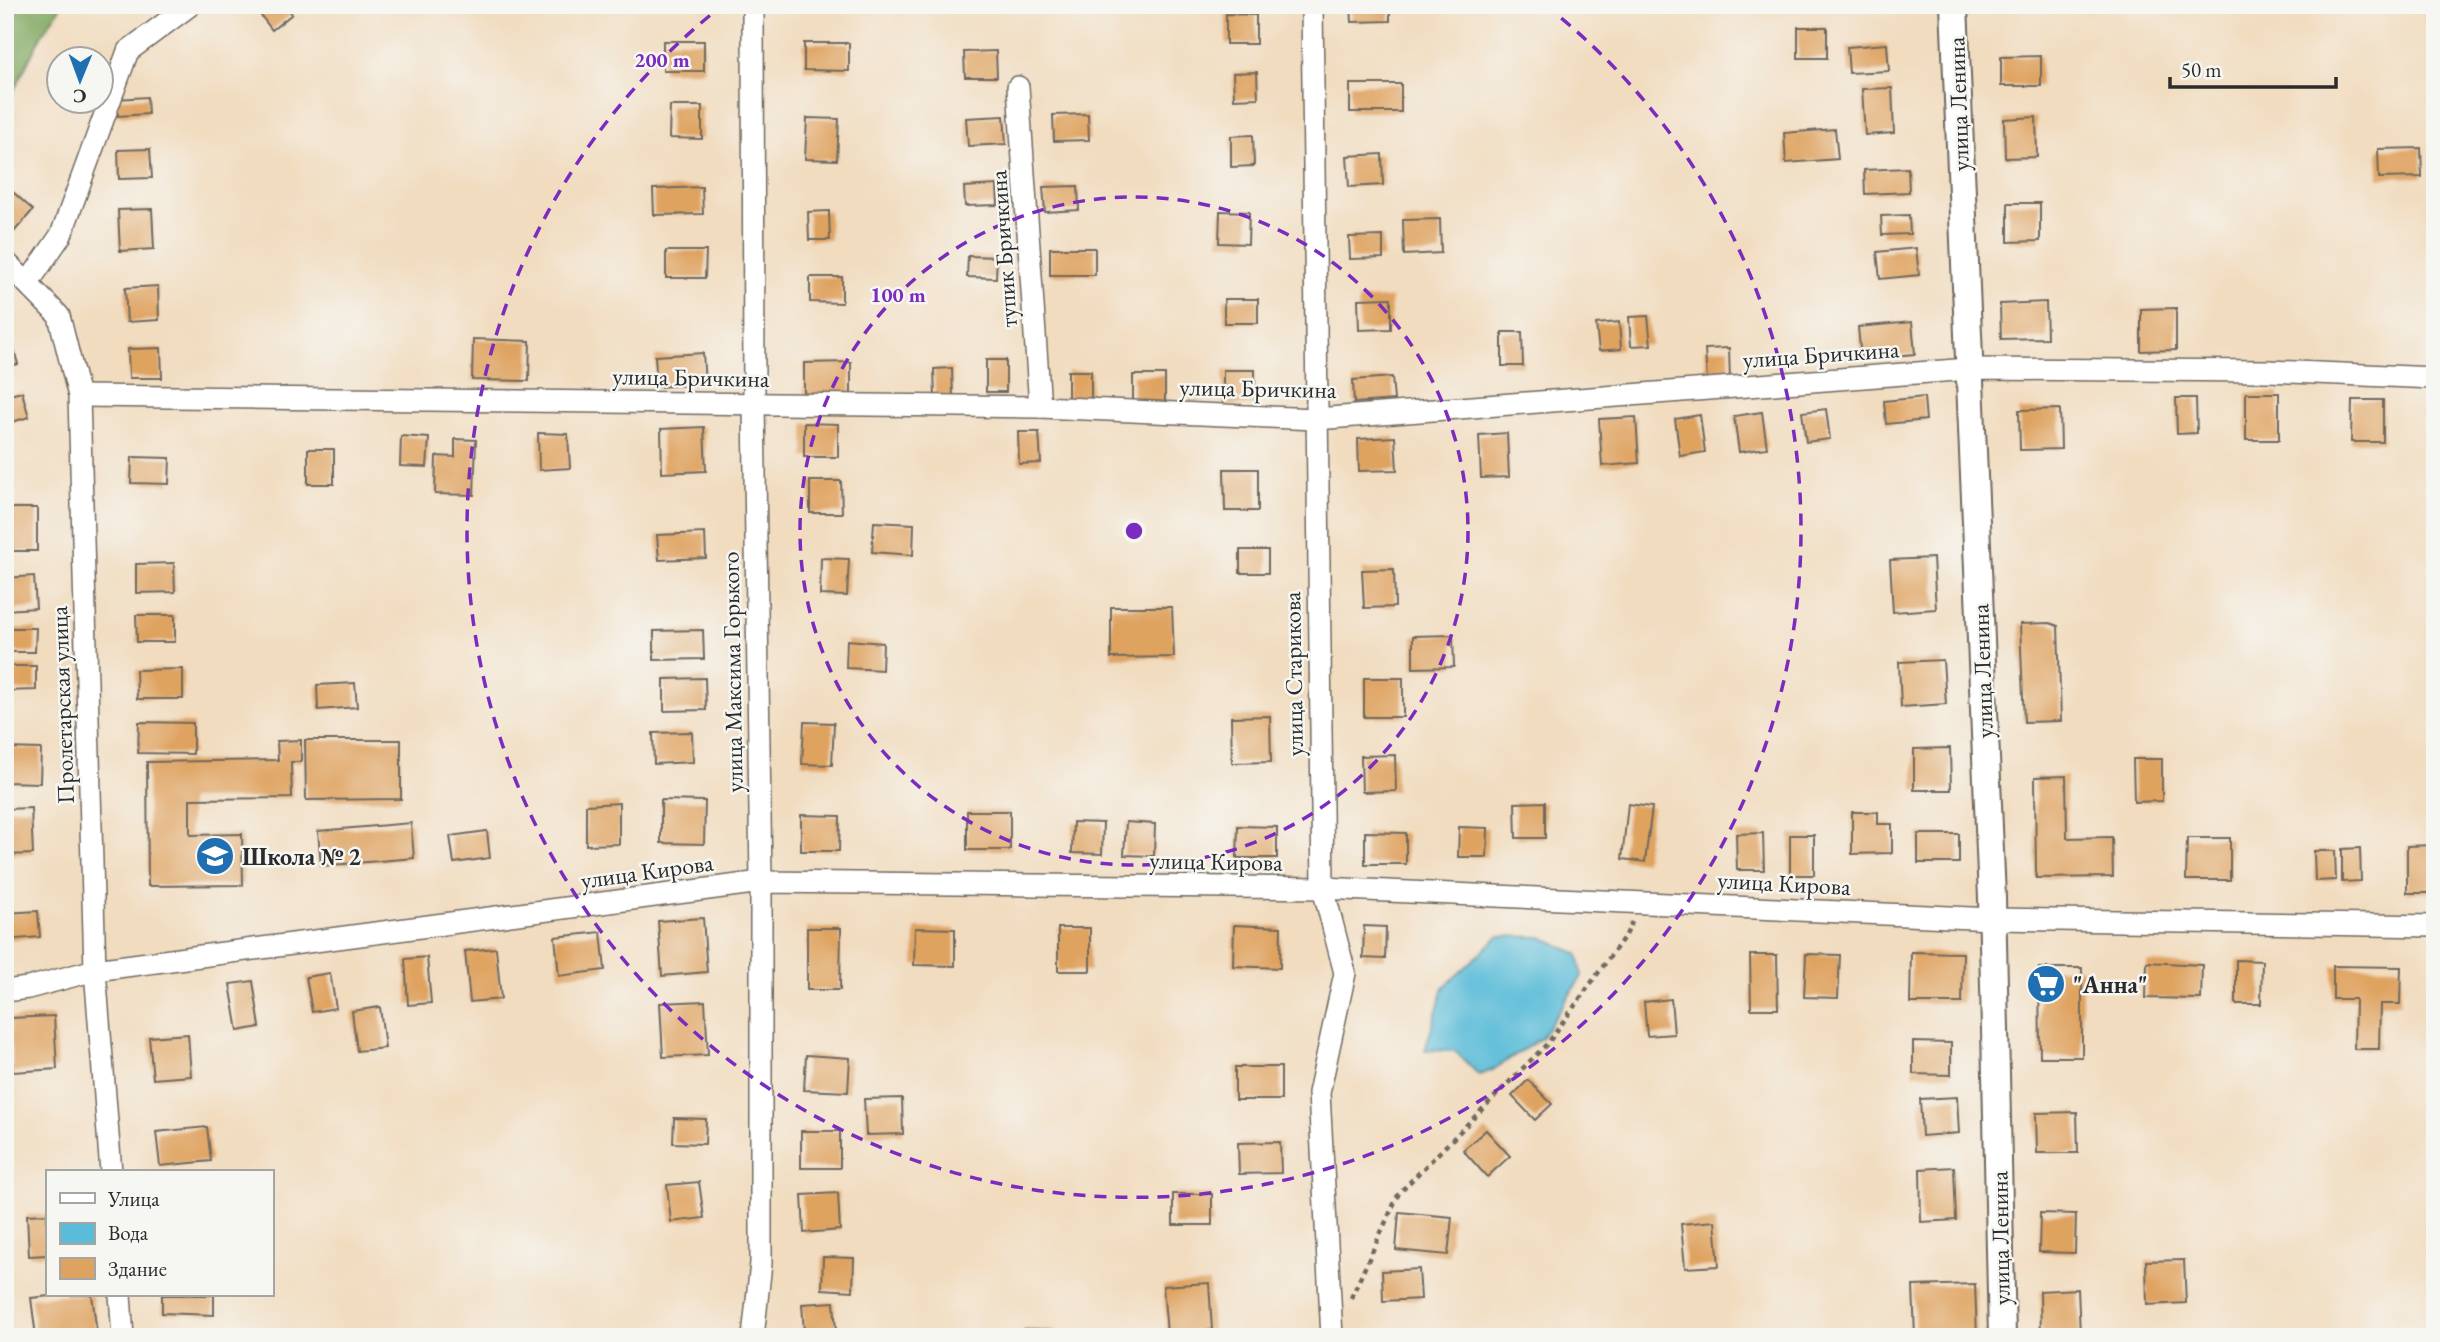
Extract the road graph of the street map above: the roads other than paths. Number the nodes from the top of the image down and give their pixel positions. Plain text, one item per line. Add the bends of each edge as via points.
1 (190, 5) edge
2 (753, 5) edge
3 (1312, 5) edge
4 (1954, 5) edge
5 (1018, 87) dead end
6 (5, 261) edge
7 (27, 283) junction
8 (1969, 369) junction
9 (2435, 378) edge
10 (79, 396) junction
11 (754, 404) junction
12 (1041, 407) junction
13 (1316, 419) junction
14 (761, 882) junction
15 (1322, 888) junction
16 (1993, 919) junction
17 (2435, 926) edge
18 (95, 971) junction
19 (5, 991) edge
20 (111, 1170) edge
21 (120, 1296) edge
22 (123, 1337) edge
23 (753, 1337) edge
24 (1332, 1337) edge
25 (2002, 1337) edge

1 - 7 street via 128,51 61,235
2 - 11 street, улица Максима Горького
3 - 13 street, улица Старикова
4 - 8 street, улица Ленина
5 - 12 street, тупик Бричкина
6 - 7 street, Пролетарская улица
7 - 10 street, Пролетарская улица via 59,316
8 - 9 street, улица Бричкина via 2269,371
8 - 13 street, улица Бричкина
8 - 16 street, улица Ленина
10 - 11 street, улица Бричкина
10 - 18 street, Пролетарская улица
11 - 12 street, улица Бричкина
11 - 14 street, улица Максима Горького
12 - 13 street, улица Бричкина
13 - 15 street, улица Старикова
14 - 15 street, улица Кирова
14 - 18 street, улица Кирова
14 - 23 street, улица Максима Горького via 761,1263
15 - 16 street, улица Кирова
15 - 24 street, улица Старикова via 1345,973 1319,1093
16 - 17 street, улица Кирова
16 - 25 street, улица Ленина
18 - 19 street, улица Кирова
18 - 20 street, Пролетарская улица
21 - 22 street

